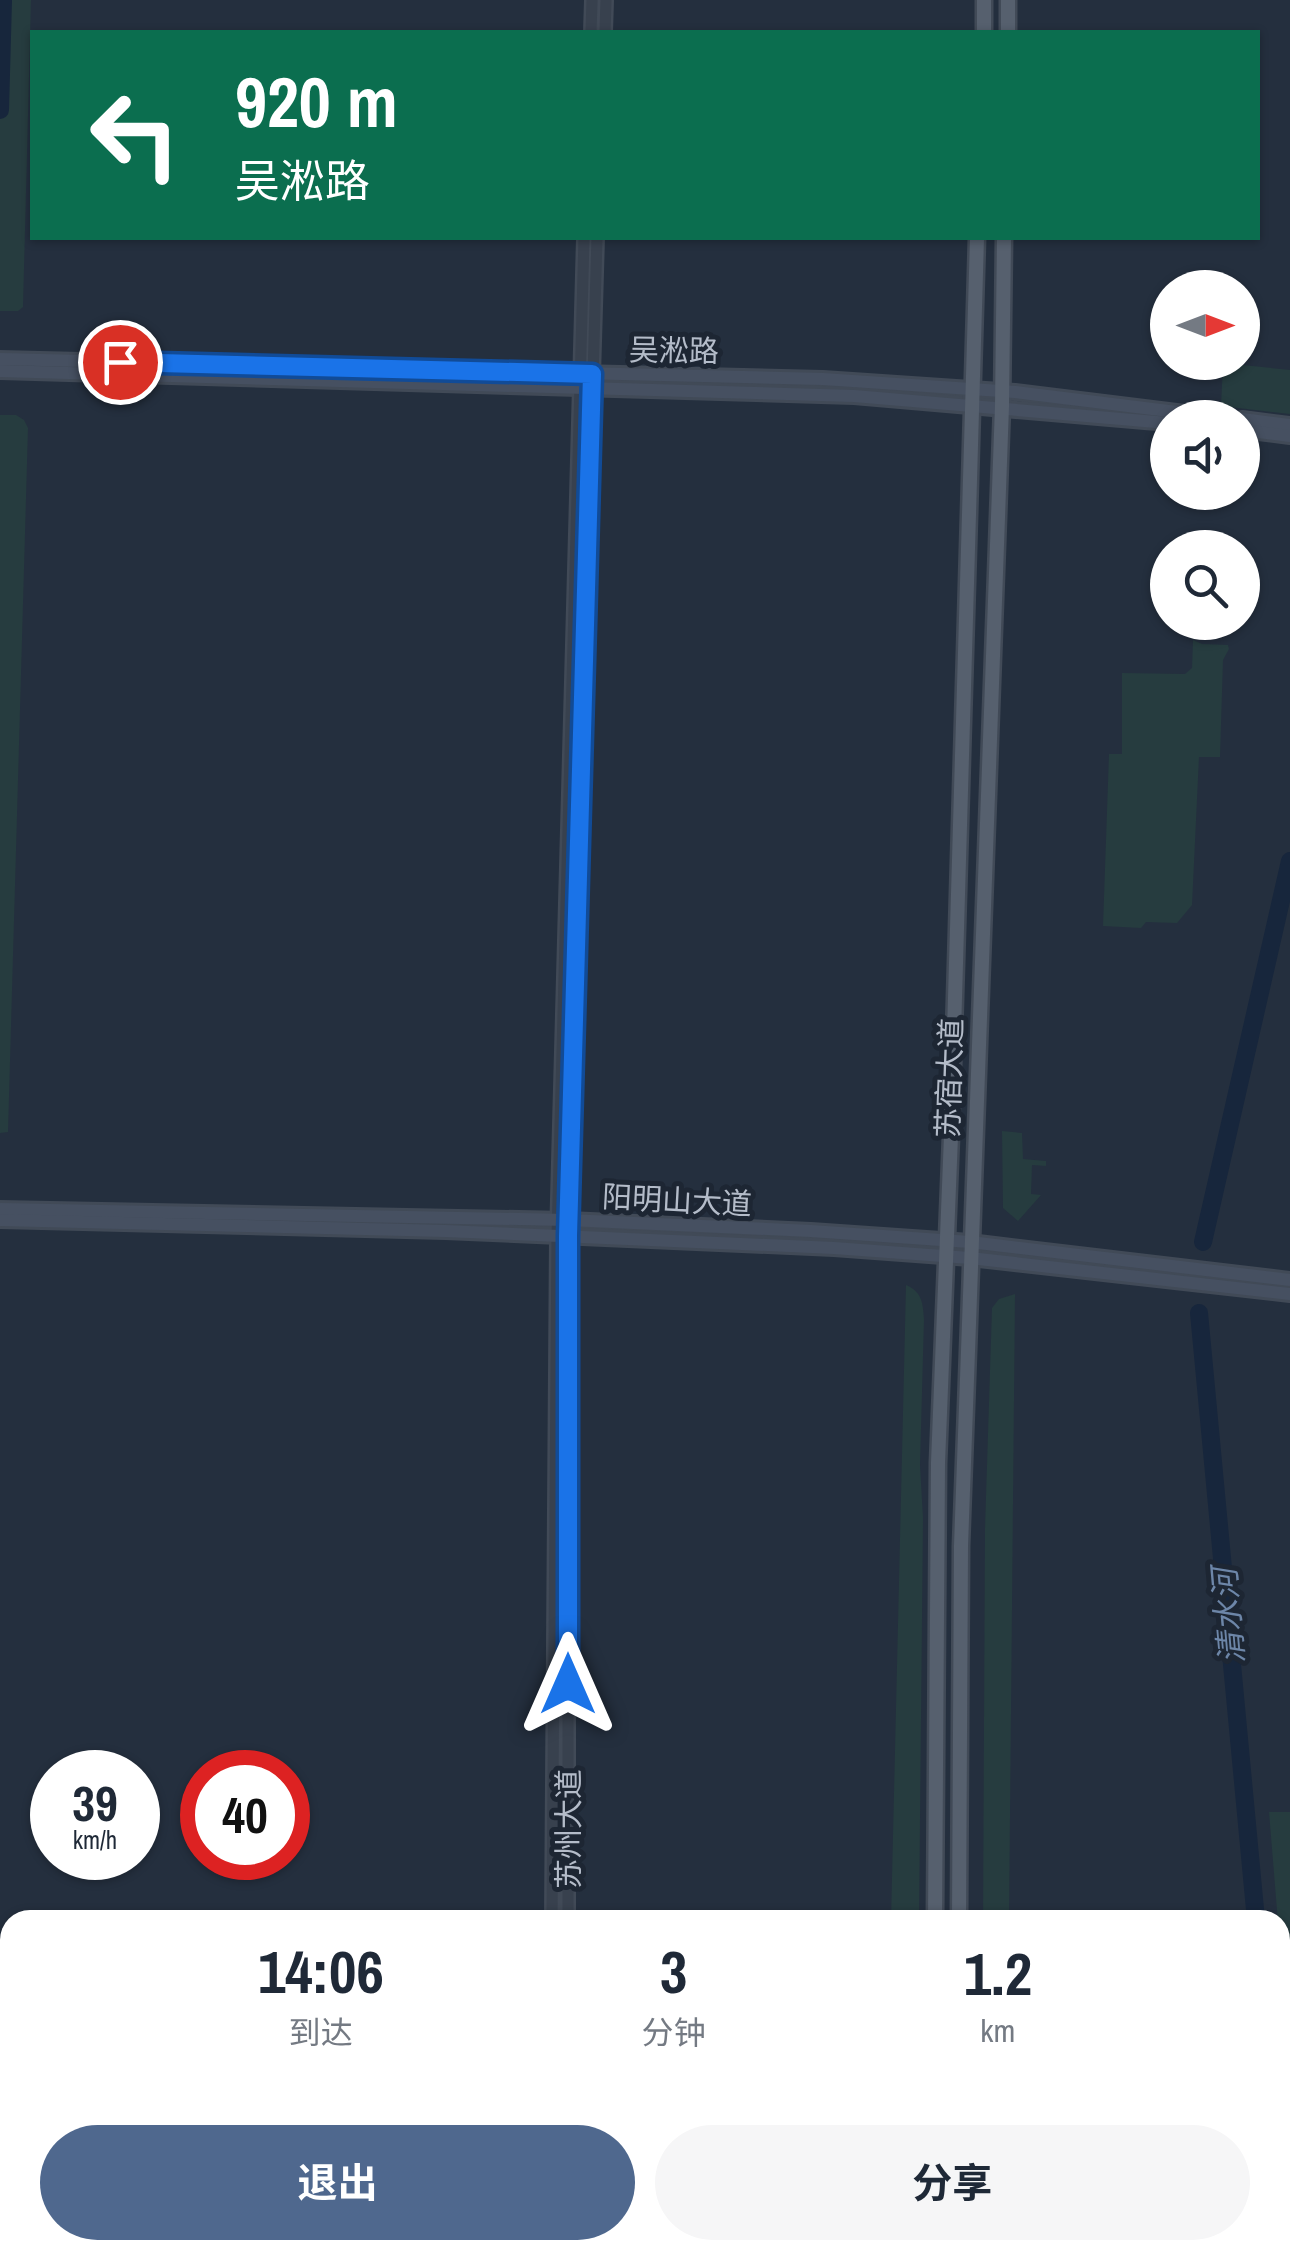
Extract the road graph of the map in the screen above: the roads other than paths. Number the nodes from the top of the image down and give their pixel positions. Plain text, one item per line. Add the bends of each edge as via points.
1 (592, 0) edge
2 (606, 0) edge
3 (984, 0) edge
4 (1008, 0) edge
5 (590, 30) edge
6 (605, 30) edge
7 (984, 30) edge
8 (1008, 30) edge
9 (584, 240) edge
10 (597, 240) edge
11 (977, 240) edge
12 (1004, 240) edge
13 (0, 359) edge
14 (0, 371) edge
15 (585, 380) junction
16 (970, 397) junction
17 (1002, 399) junction
18 (1150, 412) edge
19 (1150, 420) edge
20 (1260, 422) edge
21 (1290, 425) edge
22 (1260, 432) edge
23 (1290, 436) edge
24 (0, 1209) edge
25 (0, 1220) edge
26 (563, 1220) junction
27 (562, 1236) junction
28 (946, 1240) junction
29 (970, 1242) junction
30 (946, 1256) junction
31 (970, 1258) junction
32 (1290, 1280) edge
33 (1290, 1294) edge
34 (552, 1910) edge
35 (568, 1910) edge
36 (935, 1910) edge
37 (959, 1910) edge

1 - 5 street
2 - 6 street
3 - 7 main road
4 - 8 main road
9 - 15 street, 苏州大道
10 - 15 street, 苏州大道
11 - 16 main road, 苏宿大道
12 - 17 main road, 苏宿大道
13 - 15 main road, 吴淞路
14 - 15 main road, 吴淞路
15 - 16 main road, 吴淞路 via 823,379
15 - 26 street, 苏州大道
16 - 17 main road, 吴淞路
16 - 28 main road, 苏宿大道
17 - 18 main road, 吴淞路
17 - 19 main road, 吴淞路
17 - 29 main road, 苏宿大道
20 - 21 main road
22 - 23 main road
24 - 26 main road, 阳明山大道
25 - 27 main road, 阳明山大道
26 - 27 street, 苏州大道
26 - 28 main road, 阳明山大道
27 - 30 main road, 阳明山大道
27 - 34 street, 苏州大道
27 - 35 street, 苏州大道
28 - 29 main road, 阳明山大道
28 - 30 main road, 苏宿大道
29 - 31 main road, 苏宿大道
29 - 32 main road, 阳明山大道
30 - 31 main road, 阳明山大道
30 - 36 main road, 苏宿大道
31 - 33 main road, 阳明山大道
31 - 37 main road, 苏宿大道

